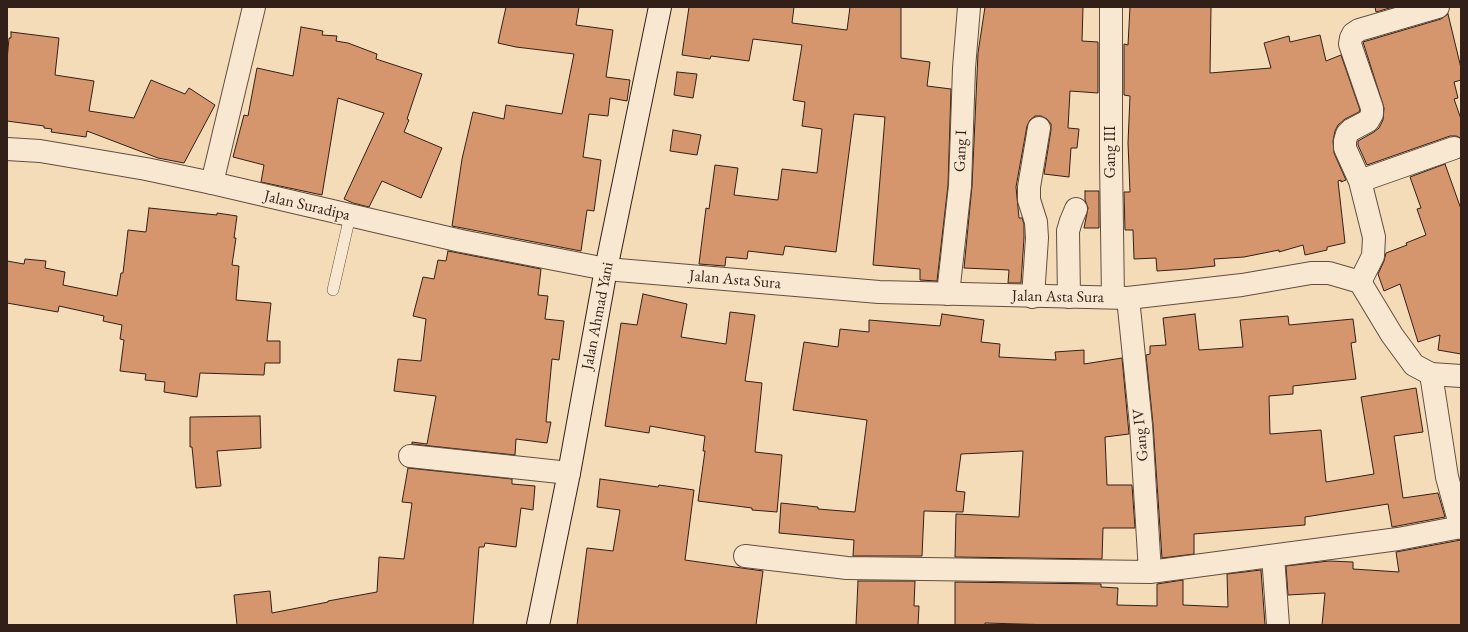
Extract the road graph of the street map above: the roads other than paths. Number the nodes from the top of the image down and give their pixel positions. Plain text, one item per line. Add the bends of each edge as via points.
1 (254, 7) edge
2 (660, 7) edge
3 (969, 7) edge
4 (1111, 7) edge
5 (1438, 7) edge
6 (1039, 128) dead end
7 (1454, 148) dead end
8 (7, 149) edge
9 (1360, 181) junction
10 (212, 183) junction
11 (1076, 209) dead end
12 (350, 216) junction
13 (606, 269) junction
14 (1360, 282) junction
15 (333, 290) dead end
16 (948, 294) junction
17 (1033, 297) junction
18 (1069, 297) junction
19 (1120, 298) junction
20 (1431, 374) junction
21 (1461, 376) edge
22 (410, 456) dead end
23 (568, 473) junction
24 (1461, 528) edge
25 (745, 556) dead end
26 (1273, 556) junction
27 (1150, 572) junction
28 (538, 625) edge
29 (1278, 625) edge

1 - 10 street
2 - 13 street, Jalan Ahmad Yani
3 - 16 street, Gang I via 960,186
4 - 19 street, Gang III via 1111,161
5 - 9 street via 1359,30 1351,38 1350,44 1372,108 1368,121 1350,130 1345,141 1345,148
6 - 17 street via 1029,187 1029,200 1036,222 1037,238
7 - 9 street
8 - 10 street, Jalan Suradipa via 62,154
9 - 14 street via 1374,237 1373,256
10 - 12 street, Jalan Suradipa
11 - 18 street via 1068,231
12 - 13 street, Jalan Suradipa
12 - 15 lane
13 - 16 street, Jalan Asta Sura via 879,292
13 - 23 street, Jalan Ahmad Yani
14 - 19 street, Jalan Asta Sura via 1329,273 1311,273 1242,286
14 - 20 street via 1392,335 1414,365
16 - 17 street, Jalan Asta Sura
17 - 18 street, Jalan Asta Sura
18 - 19 street, Jalan Asta Sura
19 - 27 street, Gang IV via 1141,425
20 - 21 street
20 - 24 street via 1447,477
22 - 23 street
23 - 28 street, Jalan Ahmad Yani
24 - 26 street
25 - 27 street via 847,568
26 - 27 street
26 - 29 street

